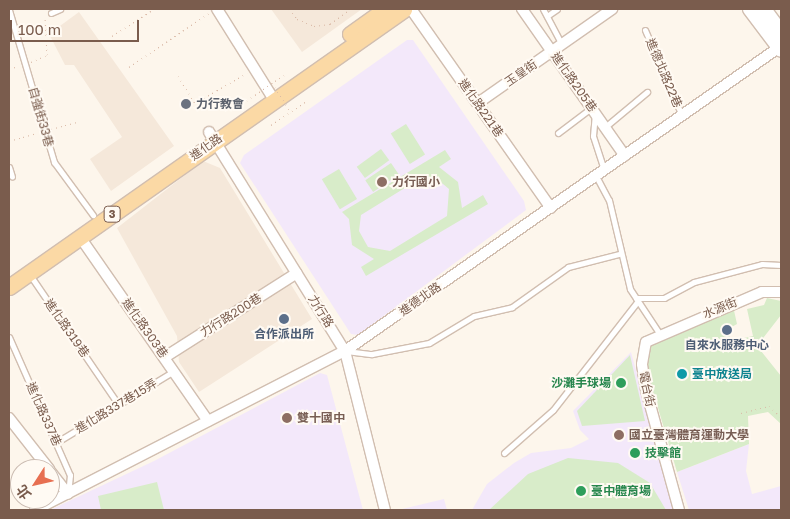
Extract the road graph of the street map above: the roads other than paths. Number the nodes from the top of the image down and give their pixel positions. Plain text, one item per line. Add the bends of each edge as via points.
1 (60, 9) edge
2 (217, 9) edge
3 (386, 9) edge
4 (404, 9) edge
5 (411, 9) edge
6 (522, 9) edge
7 (543, 9) edge
8 (557, 9) edge
9 (612, 9) edge
10 (750, 9) edge
11 (764, 9) edge
12 (9, 10) edge
13 (51, 13) road end
14 (547, 16) junction
15 (645, 30) dead end
16 (781, 32) edge
17 (562, 44) junction
18 (780, 48) edge
19 (552, 51) junction
20 (646, 92) dead end
21 (267, 93) junction
22 (478, 103) junction
23 (593, 110) junction
24 (683, 116) junction
25 (605, 127) junction
26 (558, 133) dead end
27 (212, 136) junction
28 (625, 156) junction
29 (9, 167) edge
30 (600, 174) junction
31 (12, 178) dead end
32 (551, 208) junction
33 (93, 215) junction
34 (80, 237) junction
35 (619, 254) junction
36 (781, 265) edge
37 (28, 273) junction
38 (297, 273) junction
39 (9, 275) edge
40 (9, 287) edge
41 (781, 292) edge
42 (637, 300) junction
43 (660, 333) junction
44 (9, 337) edge
45 (345, 350) junction
46 (165, 356) junction
47 (174, 371) junction
48 (118, 404) junction
49 (9, 418) edge
50 (208, 421) junction
51 (57, 442) junction
52 (504, 453) dead end
53 (41, 459) edge
54 (60, 484) edge
55 (68, 494) junction
56 (35, 510) edge
57 (385, 510) edge
58 (679, 510) edge

1 - 13 lane
2 - 21 street
3 - 21 main road, 進化路 / 3
4 - 21 main road, 進化路 / 3
5 - 22 street, 進化路221巷
6 - 19 street, 進化路205巷
7 - 14 lane, 進化路205巷
8 - 14 lane
9 - 17 street, 玉皇街
10 - 18 street
11 - 16 street
12 - 33 lane, 自強街33巷 via 54,162
14 - 17 lane, 進化路205巷
15 - 24 lane, 進德北路22巷
17 - 19 street, 玉皇街
18 - 24 street, 進德北路
19 - 22 street, 玉皇街
19 - 23 street, 進化路205巷
20 - 25 lane
21 - 27 main road, 進化路 / 3
22 - 32 street, 進化路221巷
23 - 25 street, 進化路205巷
23 - 26 lane
23 - 30 lane via 593,136
24 - 28 street, 進德北路
25 - 28 street, 進化路205巷
27 - 33 main road, 進化路 / 3
27 - 34 main road, 進化路 / 3
27 - 38 street, 力行路
28 - 30 street, 進德北路
29 - 31 lane
30 - 32 street, 進德北路
30 - 35 lane
32 - 45 street, 進德北路
33 - 39 main road, 進化路 / 3
34 - 37 main road, 進化路 / 3
34 - 46 street, 進化路303巷
35 - 42 lane
35 - 45 lane via 568,268 512,307 474,316 429,343 372,354
36 - 42 lane via 762,264 694,282 664,298
37 - 40 main road, 進化路 / 3
37 - 48 lane, 進化路319巷
38 - 45 street, 力行路
38 - 46 street, 力行路200巷
41 - 43 street, 水源街 via 762,292
42 - 43 lane
42 - 52 lane via 553,410
43 - 58 street, 電台街 via 646,342 642,364
44 - 51 lane, 進化路337巷
45 - 50 street, 進德北路
45 - 57 street, 力行路
46 - 47 street, 進化路303巷
47 - 48 lane, 進化路337巷15弄
47 - 50 street, 進化路303巷
48 - 51 lane, 進化路337巷15弄
49 - 53 street
50 - 55 street, 進德北路
51 - 55 lane, 進化路337巷 via 70,475
54 - 55 street
55 - 56 street, 進德北路

